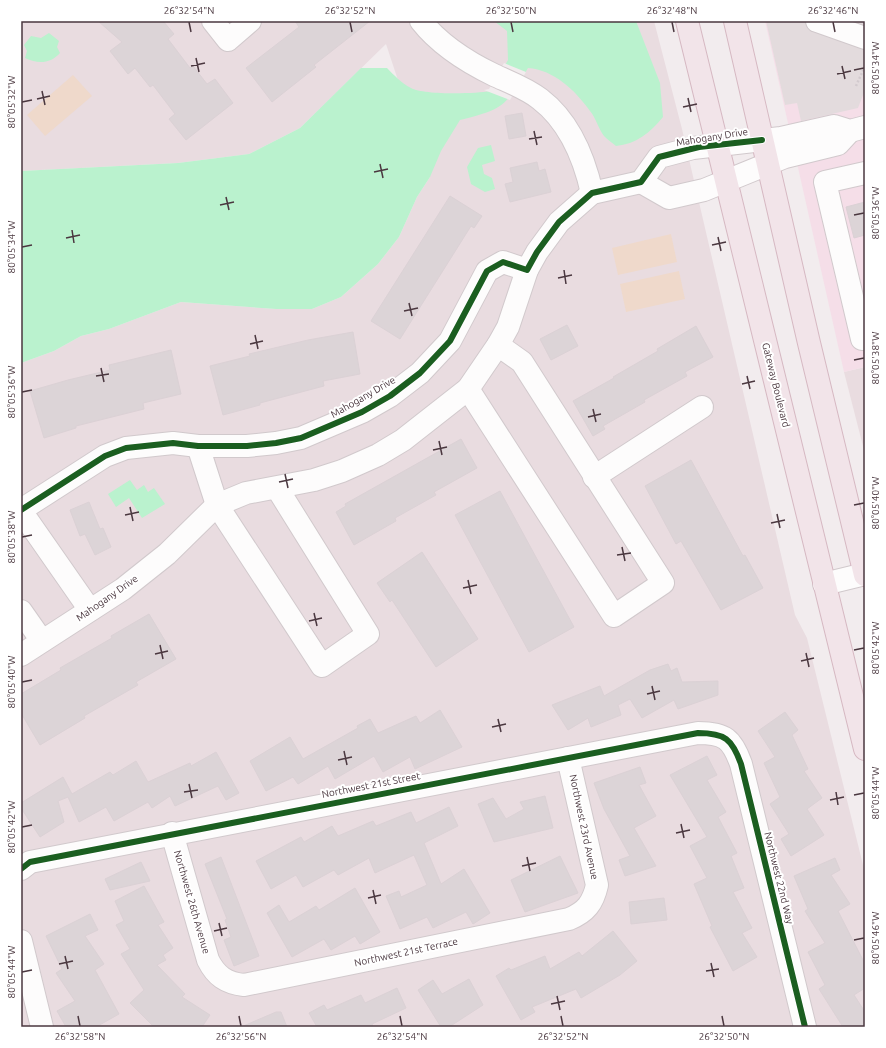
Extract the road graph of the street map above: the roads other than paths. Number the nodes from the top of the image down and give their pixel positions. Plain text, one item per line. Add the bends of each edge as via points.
1 (213, 21) edge
2 (250, 21) edge
3 (421, 21) edge
4 (687, 21) edge
5 (735, 21) edge
6 (816, 21) edge
7 (865, 38) edge
8 (858, 129) edge
9 (762, 140) junction
10 (717, 145) junction
11 (767, 164) junction
12 (865, 173) edge
13 (726, 181) junction
14 (641, 182) junction
15 (592, 193) junction
16 (528, 270) junction
17 (865, 338) edge
18 (498, 345) junction
19 (468, 389) junction
20 (702, 407) dead end
21 (198, 446) junction
22 (594, 477) junction
23 (278, 488) junction
24 (217, 505) junction
25 (21, 511) edge
26 (865, 574) edge
27 (824, 584) junction
28 (90, 610) junction
29 (21, 611) edge
30 (42, 641) junction
31 (21, 655) edge
32 (726, 738) joint
33 (865, 749) edge
34 (568, 758) junction
35 (172, 833) junction
36 (21, 869) edge
37 (594, 897) joint
38 (21, 941) edge
39 (213, 970) joint
40 (42, 1027) edge
41 (805, 1027) edge

1 - 2 street via 228,40
3 - 15 street via 444,44 491,74 541,99 561,120 578,147
4 - 10 main road, Gateway Boulevard
5 - 9 main road
6 - 7 street
8 - 9 street, Mahogany Drive via 834,126
8 - 11 street via 838,144
9 - 10 street, Mahogany Drive
9 - 11 main road
10 - 13 main road, Gateway Boulevard
10 - 14 street, Mahogany Drive via 659,157
11 - 13 street
11 - 26 main road
12 - 17 street via 825,182 862,339
13 - 14 street via 704,190 669,198
13 - 27 main road, Gateway Boulevard
14 - 15 street, Mahogany Drive
15 - 16 street, Mahogany Drive via 559,222 537,252
16 - 18 street, Mahogany Drive via 508,327
16 - 21 street, Mahogany Drive via 503,262 487,271 450,341 420,373 390,396 362,412 302,438 247,446
18 - 19 street, Mahogany Drive
18 - 22 street via 522,362
19 - 22 street via 614,616 663,583
19 - 23 street, Mahogany Drive via 403,440 378,455 342,471
20 - 22 street
21 - 24 street
21 - 25 street, Mahogany Drive via 173,443 126,448 105,456
23 - 24 street, Mahogany Drive via 246,493
23 - 24 street via 368,634 322,666
24 - 28 street, Mahogany Drive via 167,554 123,589
25 - 28 street
26 - 27 street
27 - 33 main road, Gateway Boulevard
28 - 30 street, Mahogany Drive
29 - 30 street
30 - 31 street, Mahogany Drive
32 - 34 street, Northwest 21st Street via 713,733 698,733
32 - 41 street, Northwest 22nd Way via 735,747 741,764
34 - 35 street, Northwest 21st Street
34 - 37 street, Northwest 23rd Avenue via 597,885
35 - 36 street, Northwest 21st Street via 30,862
35 - 39 street, Northwest 26th Avenue
37 - 39 street, Northwest 21st Terrace via 580,915 569,919 244,985 227,981
38 - 40 street

